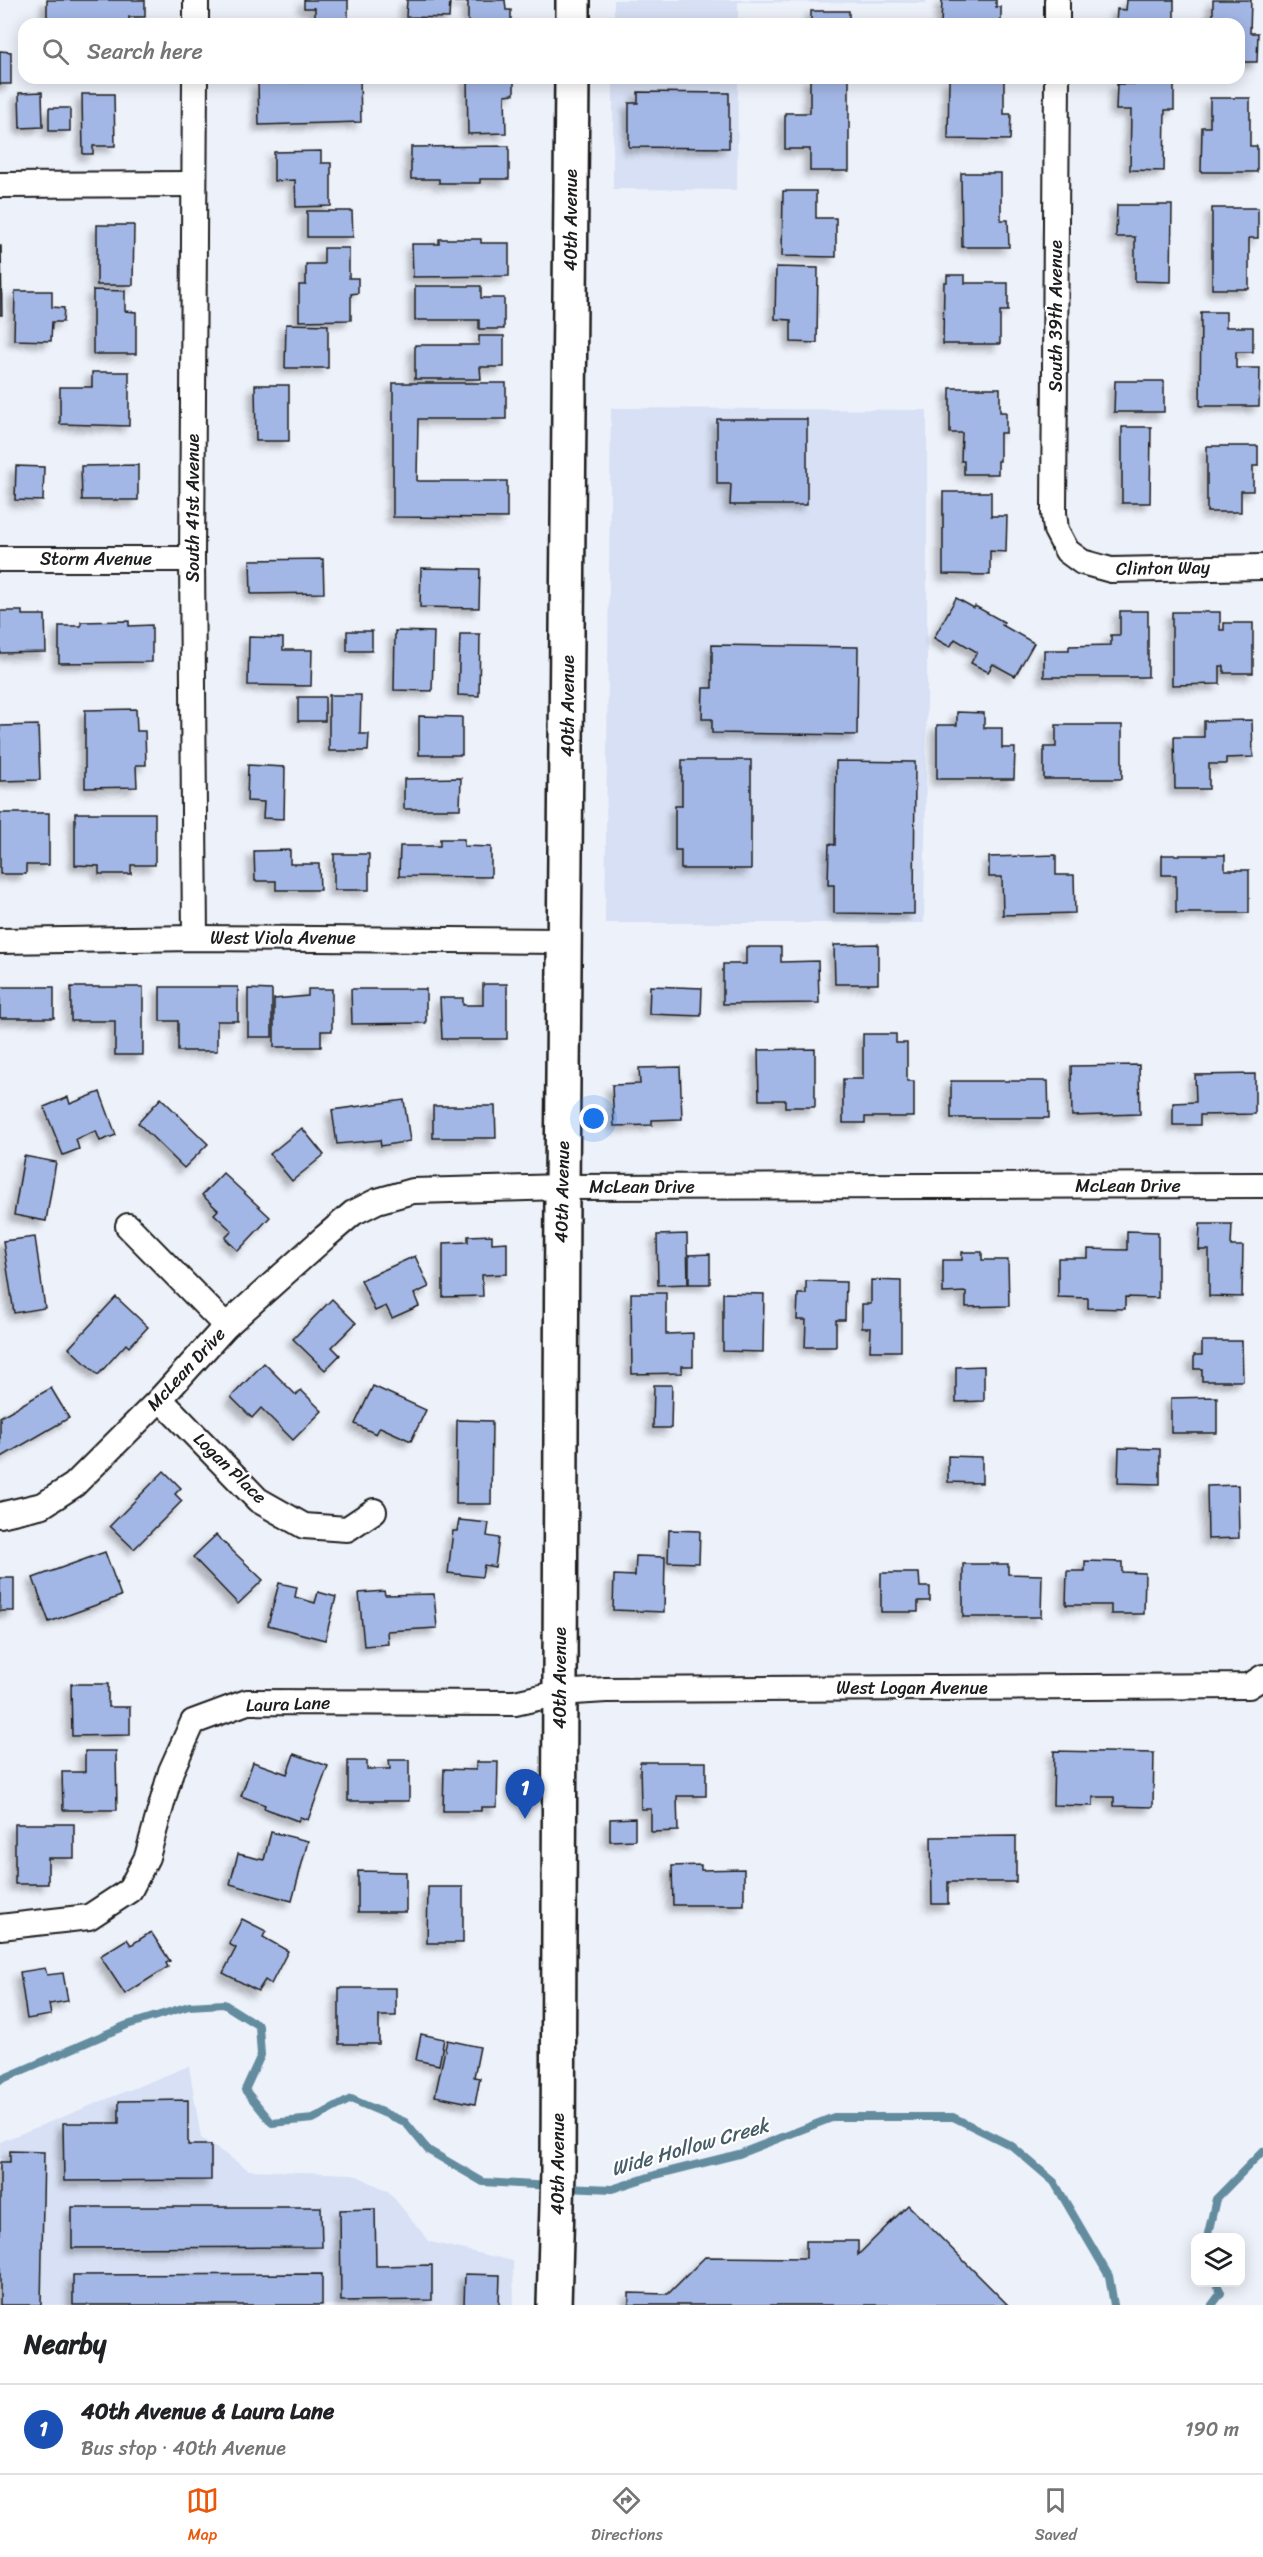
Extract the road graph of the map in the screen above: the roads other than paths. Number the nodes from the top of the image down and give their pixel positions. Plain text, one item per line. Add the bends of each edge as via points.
1 (196, 0) edge
2 (573, 0) edge
3 (1057, 0) edge
4 (196, 18) edge
5 (573, 18) edge
6 (1057, 18) edge
7 (195, 84) edge
8 (572, 84) edge
9 (1057, 84) edge
10 (194, 183) junction
11 (0, 185) edge
12 (1067, 551) joint
13 (0, 559) edge
14 (192, 559) junction
15 (1263, 567) edge
16 (195, 938) junction
17 (566, 940) junction
18 (0, 941) edge
19 (1263, 1185) edge
20 (562, 1188) junction
21 (128, 1226) dead end
22 (226, 1326) junction
23 (160, 1399) junction
24 (374, 1511) dead end
25 (0, 1515) edge
26 (1263, 1677) edge
27 (560, 1693) junction
28 (0, 1927) edge
29 (554, 2305) edge

1 - 4 street
2 - 5 main road
3 - 6 street
7 - 10 street, South 41st Avenue
8 - 17 main road, 40th Avenue
9 - 12 street, South 39th Avenue via 1054,513 1056,530
10 - 11 street
10 - 14 street, South 41st Avenue
12 - 15 street, Clinton Way via 1082,562 1111,570
13 - 14 street, Storm Avenue
14 - 16 street, South 41st Avenue
16 - 17 street, West Viola Avenue
16 - 18 street, West Viola Avenue
17 - 20 main road, 40th Avenue
19 - 20 street, McLean Drive
20 - 22 street, McLean Drive via 413,1191 377,1201 353,1213 324,1237
20 - 27 main road, 40th Avenue
21 - 22 street
22 - 23 street, McLean Drive
23 - 24 street, Logan Place via 258,1500 304,1526 347,1529
23 - 25 street, McLean Drive via 74,1485 44,1505
26 - 27 street, West Logan Avenue via 1249,1686
27 - 28 street, Laura Lane via 515,1703 248,1702 193,1722 171,1771 147,1857 130,1890 89,1917
27 - 29 main road, 40th Avenue

